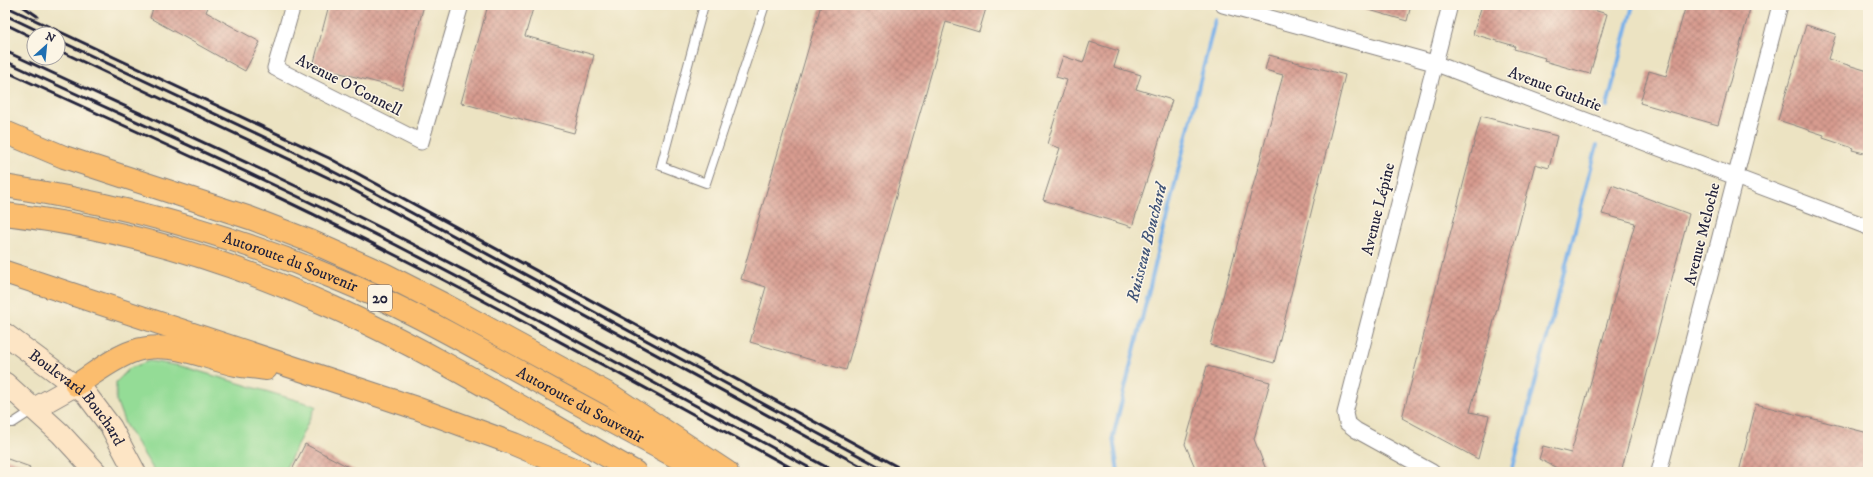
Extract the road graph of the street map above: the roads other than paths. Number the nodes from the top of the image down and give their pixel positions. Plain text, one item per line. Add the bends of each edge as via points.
1 (293, 5) edge
2 (461, 5) edge
3 (704, 5) edge
4 (765, 5) edge
5 (1223, 5) edge
6 (1450, 5) edge
7 (1780, 5) edge
8 (1434, 63) junction
9 (5, 132) edge
10 (1736, 177) junction
11 (5, 186) edge
12 (5, 214) edge
13 (1868, 227) edge
14 (7, 273) edge
15 (5, 334) edge
16 (319, 376) junction
17 (5, 383) edge
18 (76, 385) junction
19 (35, 408) junction
20 (5, 423) edge
21 (96, 472) edge
22 (135, 472) edge
23 (580, 472) edge
24 (635, 472) edge
25 (704, 472) edge
26 (727, 472) edge
27 (1432, 472) edge
28 (1660, 472) edge

1 - 2 street, Avenue O'Connell via 275,68 421,142
3 - 4 lane via 661,166 706,183
5 - 8 street, Avenue Guthrie
6 - 8 street, Avenue Lépine
7 - 10 street, Avenue Meloche
8 - 10 street, Avenue Guthrie
8 - 27 street, Avenue Lépine via 1345,413 1347,423 1356,430
9 - 26 highway via 64,157 250,218 384,274 612,396
10 - 13 street, Avenue Guthrie
10 - 28 street, Avenue Meloche
11 - 25 highway, Autoroute du Souvenir / 20 via 148,214 217,234 312,268 429,323
12 - 24 highway, Autoroute du Souvenir / 20 via 72,225 151,244 225,266 299,293 396,339
14 - 16 highway
15 - 18 main road, Boulevard Bouchard
16 - 18 highway via 237,365 179,350 143,348 126,355
16 - 23 highway via 485,432
17 - 19 main road, Boulevard Bouchard
18 - 19 main road
18 - 22 main road, Boulevard Bouchard via 106,420
19 - 20 lane via 13,423
19 - 21 main road, Boulevard Bouchard

